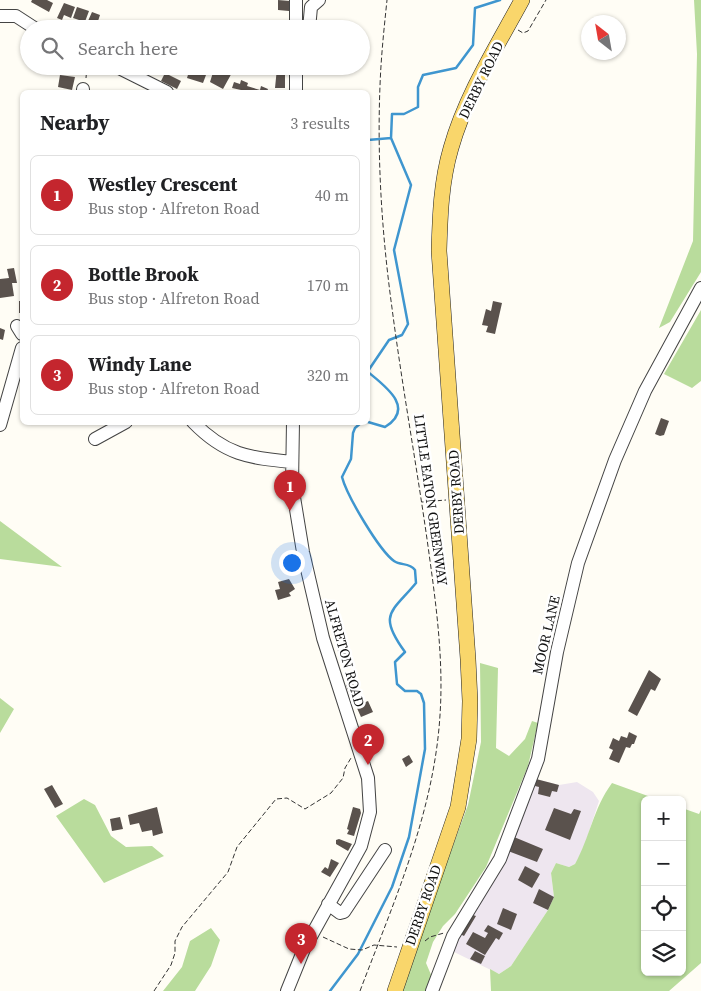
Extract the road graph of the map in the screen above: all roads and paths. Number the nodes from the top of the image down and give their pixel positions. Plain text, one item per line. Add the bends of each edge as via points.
1 (296, 0) edge
2 (319, 0) edge
3 (387, 0) edge
4 (522, 0) edge
5 (546, 0) edge
6 (2, 15) edge
7 (22, 20) edge
8 (296, 20) edge
9 (310, 20) edge
10 (508, 25) junction
11 (86, 75) edge
12 (133, 75) edge
13 (296, 75) edge
14 (83, 90) edge
15 (163, 90) edge
16 (296, 90) edge
17 (701, 288) edge
18 (20, 356) edge
19 (121, 425) edge
20 (196, 425) edge
21 (293, 425) edge
22 (3, 428) edge
23 (95, 439) dead end
24 (292, 462) junction
25 (457, 500) junction
26 (422, 502) junction
27 (361, 754) junction
28 (385, 850) dead end
29 (328, 904) junction
30 (313, 932) junction
31 (438, 934) dead end
32 (423, 943) dead end
33 (377, 946) junction
34 (398, 947) dead end
35 (154, 991) edge
36 (287, 991) edge
37 (360, 991) edge
38 (395, 991) edge
39 (432, 991) edge

1 - 8 street
2 - 9 street via 311,7
3 - 26 path, LITTLE EATON GREENWAY via 380,84 384,238
4 - 10 main road, DERBY ROAD
5 - 10 path via 528,31 523,33
6 - 7 street
10 - 25 main road, DERBY ROAD via 460,121 440,206 439,251
11 - 14 path
12 - 15 street
13 - 16 street
17 - 39 street, MOOR LANE via 645,391 615,460 578,563 557,652 538,759 500,859 453,936
18 - 22 street
19 - 23 street
20 - 24 street via 212,440 248,458
21 - 24 street, ALFRETON ROAD
24 - 27 street, ALFRETON ROAD via 296,515 314,602
25 - 26 path
25 - 38 main road, DERBY ROAD via 470,701 466,767 458,807
26 - 33 path, LITTLE EATON GREENWAY via 438,622 442,672 440,716 422,826
27 - 29 street, ALFRETON ROAD via 368,778 368,826 361,846
27 - 35 path via 354,754 348,760 338,786 315,805 305,809 286,798 276,799 237,847 228,872 182,927 175,941 171,965
28 - 29 street via 344,912 340,913
29 - 30 street, ALFRETON ROAD
30 - 33 path via 349,949
30 - 36 street, ALFRETON ROAD
31 - 32 path
33 - 34 path
33 - 37 path, LITTLE EATON GREENWAY

